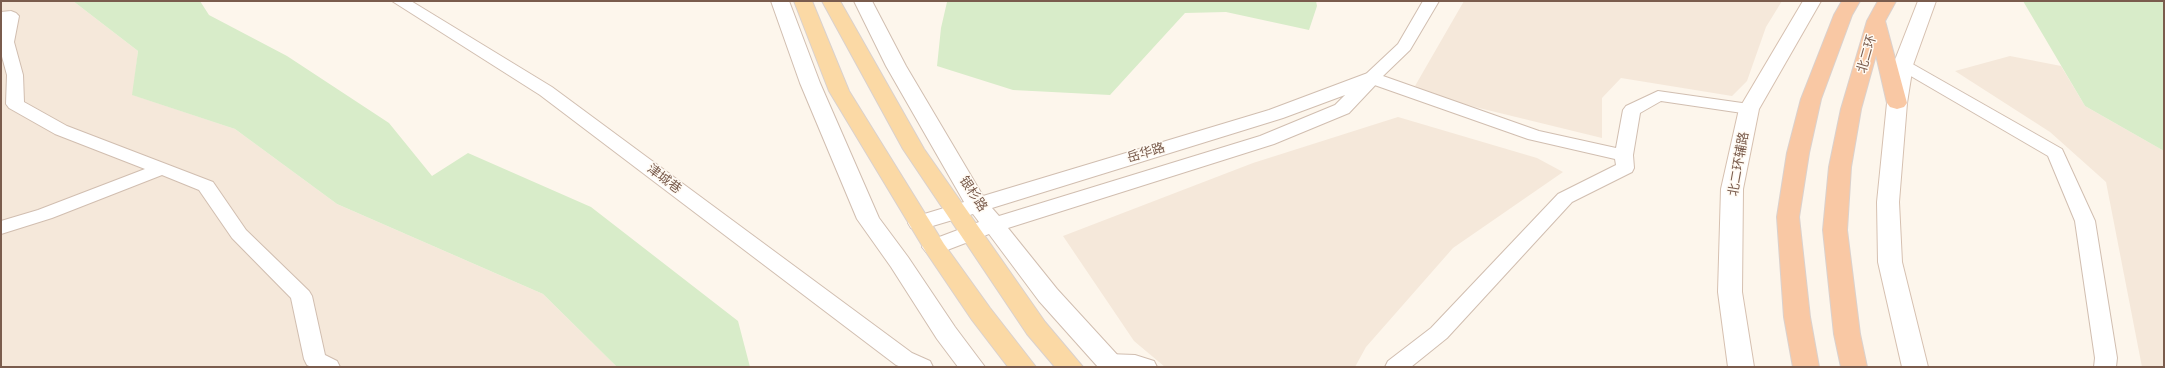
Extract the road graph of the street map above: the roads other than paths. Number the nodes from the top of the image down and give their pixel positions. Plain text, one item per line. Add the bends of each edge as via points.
1 (400, 1) edge
2 (780, 1) edge
3 (803, 1) edge
4 (831, 1) edge
5 (864, 1) edge
6 (1432, 1) edge
7 (1812, 1) edge
8 (1850, 1) edge
9 (1887, 1) edge
10 (1927, 1) edge
11 (1, 17) edge
12 (1876, 21) junction
13 (1903, 65) junction
14 (1372, 78) junction
15 (1897, 103) junction
16 (1749, 109) junction
17 (1624, 155) junction
18 (161, 169) junction
19 (977, 204) junction
20 (956, 211) junction
21 (919, 223) junction
22 (995, 225) junction
23 (1, 228) edge
24 (972, 232) junction
25 (934, 247) junction
26 (1111, 364) edge
27 (328, 367) edge
28 (922, 367) edge
29 (972, 367) edge
30 (1023, 367) edge
31 (1070, 367) edge
32 (1146, 367) edge
33 (1396, 367) edge
34 (1741, 367) edge
35 (1806, 367) edge
36 (1854, 367) edge
37 (1915, 367) edge
38 (2105, 367) edge

1 - 28 street, 津城巷 via 546,91 904,359
2 - 29 street via 810,83 868,219
3 - 21 main road via 839,92
4 - 20 main road, 银杉路 via 914,149
5 - 19 street, 银杉路 via 896,66
6 - 14 street, 岳华路 via 1404,47
7 - 16 street, 北二环辅路
8 - 35 highway via 1811,99 1798,153 1788,217 1797,317
9 - 12 highway, 北二环
10 - 13 street
11 - 18 street via 11,16 6,42 15,75 15,104 61,130
12 - 15 highway
12 - 36 highway, 北二环 via 1851,109 1840,167 1835,230 1847,334
13 - 15 street
13 - 38 street via 2056,153 2085,221 2106,358
14 - 17 street via 1534,135
14 - 19 street, 岳华路 via 1276,114
14 - 22 street, 岳华路 via 1342,109 1267,140
15 - 37 street via 1888,202 1890,262
16 - 17 street via 1658,96 1632,110
16 - 34 street, 北二环辅路 via 1732,189 1730,292
17 - 33 street via 1625,168 1565,198 1439,332
18 - 23 street via 45,214
18 - 27 street via 206,186 239,234 301,296 315,358
19 - 20 street, 岳华路
19 - 22 street, 银杉路
20 - 21 street, 岳华路
20 - 24 main road, 银杉路
21 - 25 main road
22 - 24 street, 岳华路
22 - 26 street, 银杉路 via 1048,295
24 - 25 street, 岳华路
24 - 31 main road, 银杉路 via 1036,328
25 - 30 main road via 981,314
26 - 32 street via 1135,363

